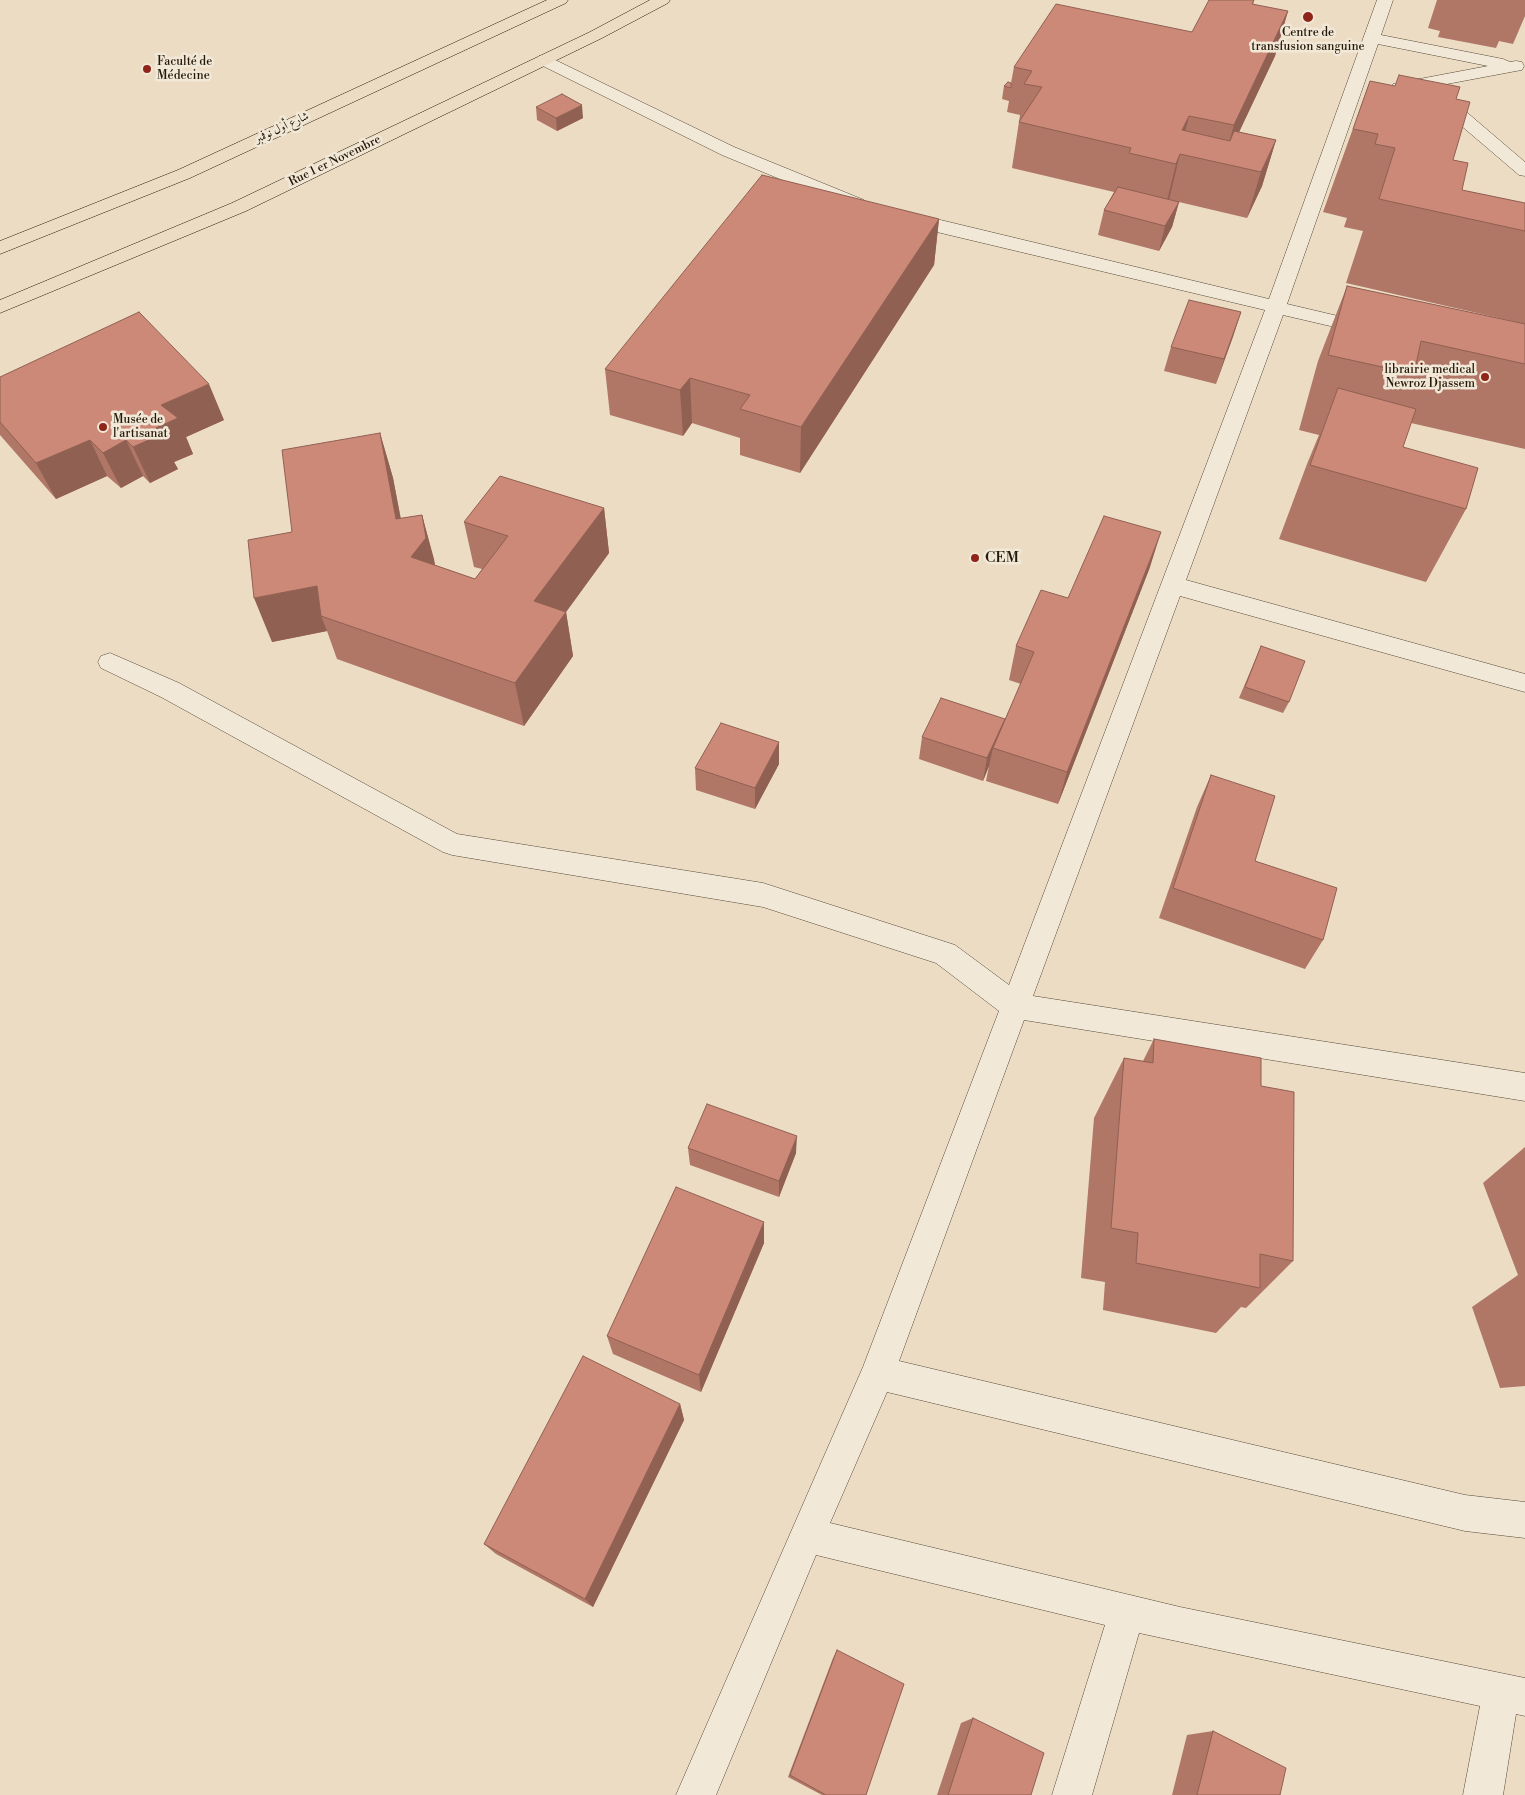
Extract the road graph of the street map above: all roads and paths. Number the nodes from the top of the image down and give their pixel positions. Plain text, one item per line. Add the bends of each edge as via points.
1 (560, 0) edge
2 (662, 0) edge
3 (1385, 0) edge
4 (1372, 38) junction
5 (545, 60) junction
6 (1521, 67) edge
7 (1422, 84) junction
8 (1387, 90) edge
9 (1525, 171) edge
10 (871, 208) edge
11 (890, 213) edge
12 (0, 248) edge
13 (0, 307) edge
14 (1276, 308) junction
15 (1391, 333) edge
16 (1172, 585) junction
17 (110, 662) dead end
18 (1525, 683) edge
19 (1015, 1006) junction
20 (1525, 1087) edge
21 (878, 1373) junction
22 (1525, 1520) edge
23 (807, 1535) junction
24 (1126, 1612) junction
25 (1513, 1695) edge
26 (696, 1795) edge
27 (1072, 1795) edge
28 (1484, 1795) edge

1 - 12 main road, شارع أول نوفمبر via 184,174
2 - 5 main road, Rue 1 er Novembre
3 - 4 street
4 - 6 street
4 - 14 street via 1360,95
5 - 10 street via 728,151
5 - 13 main road, Rue 1 er Novembre via 239,207
6 - 7 street
7 - 8 street
7 - 9 street
11 - 14 street
14 - 15 street
14 - 16 street
16 - 18 street
16 - 19 street
17 - 19 street via 170,690 452,844 763,895 945,954
19 - 20 street
19 - 21 street
21 - 22 street via 1464,1513
21 - 23 street
23 - 24 street
23 - 26 street
24 - 25 street
24 - 27 street
25 - 28 street

